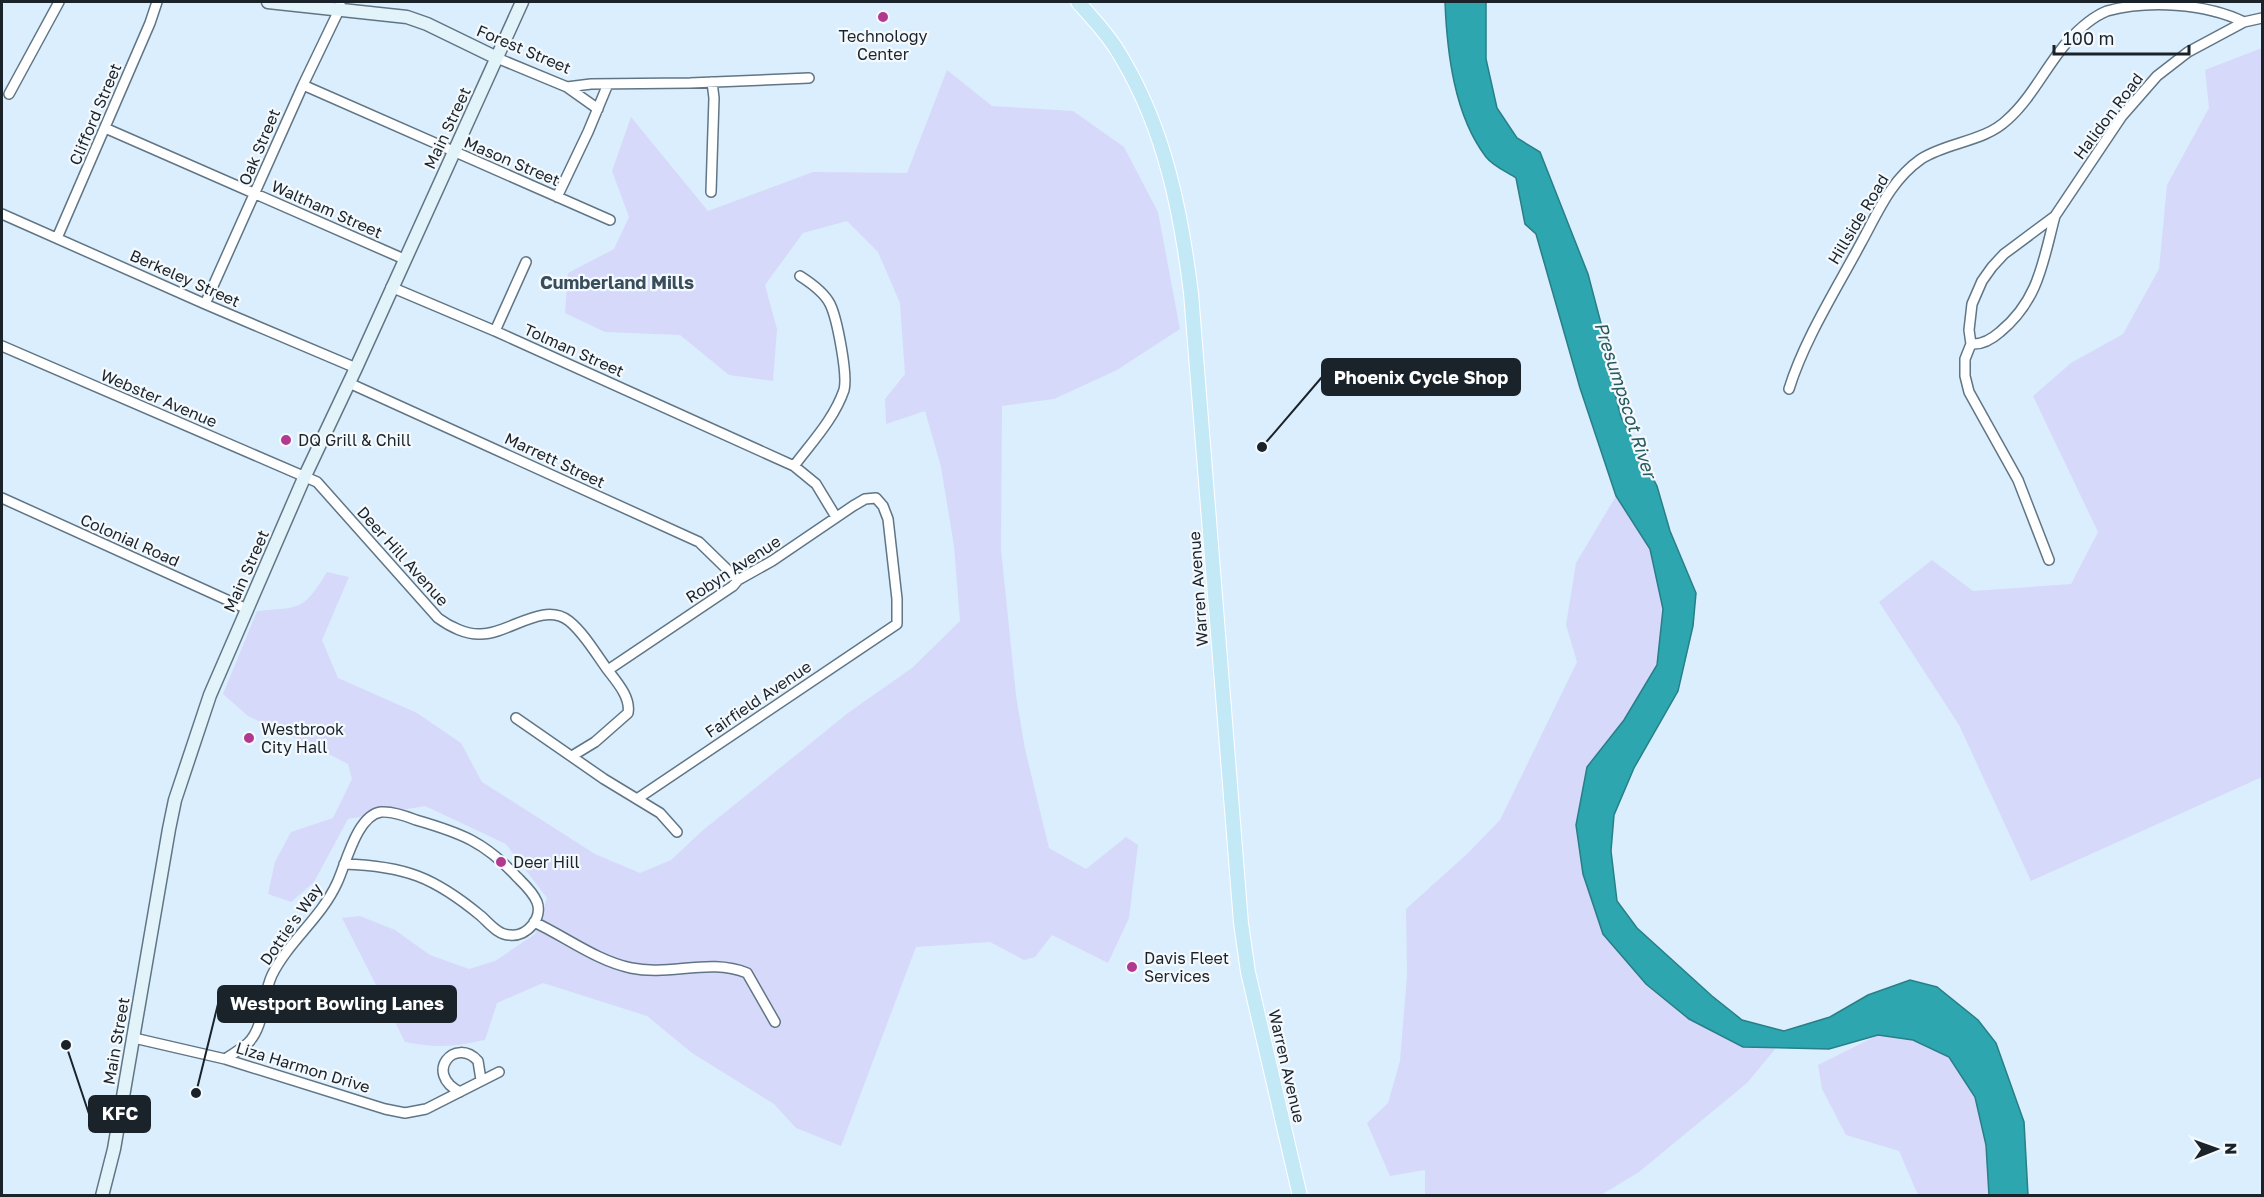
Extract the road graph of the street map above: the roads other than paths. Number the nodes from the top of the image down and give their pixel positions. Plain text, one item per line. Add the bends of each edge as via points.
1 (59, 2) edge
2 (157, 2) edge
3 (268, 2) edge
4 (522, 2) edge
5 (1078, 2) edge
6 (340, 5) edge
7 (2262, 18) edge
8 (2244, 22) junction
9 (497, 57) junction
10 (809, 78) dead end
11 (712, 82) junction
12 (608, 84) junction
13 (303, 85) junction
14 (567, 87) junction
15 (9, 94) dead end
16 (598, 109) junction
17 (105, 128) junction
18 (454, 152) junction
19 (711, 192) dead end
20 (256, 194) junction
21 (557, 197) junction
22 (2, 214) edge
23 (2055, 216) junction
24 (610, 220) dead end
25 (57, 238) junction
26 (404, 259) junction
27 (526, 262) dead end
28 (800, 276) dead end
29 (391, 287) junction
30 (205, 304) junction
31 (495, 331) junction
32 (1971, 344) junction
33 (2, 346) edge
34 (356, 369) junction
35 (349, 383) junction
36 (1789, 389) dead end
37 (794, 466) junction
38 (304, 478) junction
39 (2, 498) edge
40 (836, 517) junction
41 (2049, 560) dead end
42 (738, 580) junction
43 (247, 609) junction
44 (897, 624) joint
45 (608, 670) junction
46 (516, 718) dead end
47 (572, 756) junction
48 (637, 799) junction
49 (677, 832) dead end
50 (344, 864) junction
51 (534, 922) junction
52 (775, 1022) dead end
53 (134, 1038) junction
54 (225, 1059) junction
55 (499, 1072) dead end
56 (481, 1080) junction
57 (459, 1092) junction
58 (105, 1193) edge
59 (1299, 1196) edge

1 - 15 street
2 - 17 street, Clifford Street
3 - 6 main road, Forest Street
4 - 9 main road, Main Street
5 - 59 main road, Warren Avenue via 1124,60 1150,113 1175,193 1186,246 1241,923 1248,972
6 - 9 main road, Forest Street via 407,17
6 - 13 street, Oak Street
7 - 8 street, Halidon Road
8 - 23 street, Halidon Road via 2188,52 2144,89
8 - 36 street, Hillside Road via 2209,9 2147,3 2106,11 2089,22 2067,42 2023,104 2004,123 1928,155 1900,177 1840,278
9 - 14 street, Forest Street
9 - 18 main road, Main Street
10 - 11 street, Forest Street
11 - 12 street, Forest Street
11 - 19 street
12 - 14 street, Forest Street
12 - 16 street
13 - 18 street, Mason Street
13 - 20 street, Oak Street
14 - 16 street
16 - 21 street
17 - 20 street, Waltham Street
17 - 25 street, Clifford Street
18 - 21 street, Mason Street
18 - 26 main road, Main Street
20 - 26 street, Waltham Street
20 - 30 street, Oak Street
21 - 24 street, Mason Street
22 - 25 street, Berkeley Street
23 - 32 street, Halidon Road via 2004,254 1982,281 1972,304
23 - 32 street, Halidon Road via 2042,273 2017,317 1995,336
25 - 30 street, Berkeley Street
26 - 29 main road, Main Street
27 - 31 street
28 - 37 street via 814,284 830,304 843,353 845,387 831,418
29 - 31 street, Tolman Street
29 - 34 main road, Main Street
30 - 34 street, Berkeley Street
31 - 37 street, Tolman Street
32 - 41 street, Halidon Road via 1965,359 1969,392 2018,480
33 - 38 street, Webster Avenue
34 - 35 main road, Main Street
35 - 38 main road, Main Street
35 - 42 street, Marrett Street via 699,542
37 - 40 street, Tolman Street via 816,484
38 - 43 main road, Main Street
38 - 45 street, Deer Hill Avenue via 323,487 446,624 469,633 489,634 550,614 561,616 577,629
39 - 43 street, Colonial Road
40 - 42 street, Robyn Avenue
40 - 44 street, Robyn Avenue via 865,499 876,498 883,506 888,519
42 - 45 street, Robyn Avenue
43 - 53 main road, Main Street via 210,694 175,801
44 - 48 street, Fairfield Avenue
45 - 47 street, Deer Hill Avenue via 626,699 628,713
46 - 47 street
47 - 48 street
48 - 49 street via 660,813
50 - 51 street via 371,865 423,877 510,936 520,934
50 - 51 street, Dottie's Way via 360,829 380,812 441,827 479,843 508,866 536,899
50 - 54 street, Dottie's Way via 325,906 272,975 253,1037
51 - 52 street via 612,963 633,969 715,967 747,973
53 - 54 street, Liza Harmon Drive
53 - 58 main road, Main Street
54 - 57 street, Liza Harmon Drive via 405,1113 426,1109
55 - 56 street, Liza Harmon Drive
56 - 57 street, Liza Harmon Drive
56 - 57 street via 474,1056 456,1053 446,1060 442,1072 447,1084

